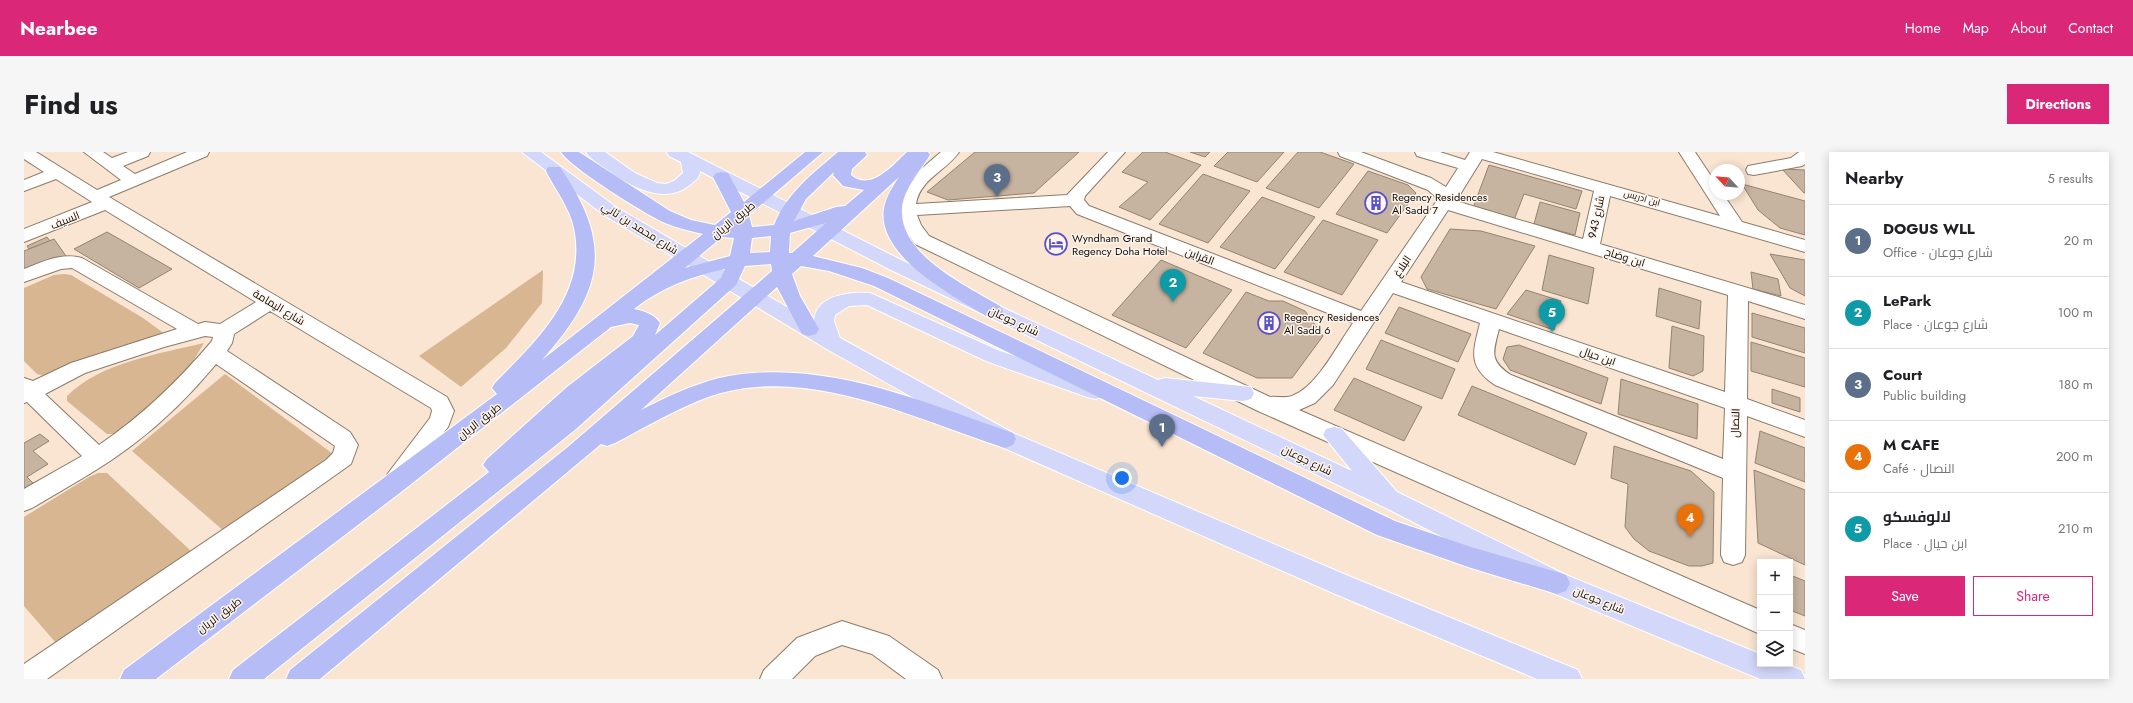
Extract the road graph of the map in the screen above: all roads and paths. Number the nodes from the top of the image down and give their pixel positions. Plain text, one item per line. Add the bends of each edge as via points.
1 (24, 152) edge
2 (92, 152) edge
3 (142, 152) edge
4 (150, 152) edge
5 (201, 152) edge
6 (530, 152) edge
7 (569, 152) edge
8 (594, 152) edge
9 (815, 152) edge
10 (848, 152) edge
11 (863, 152) edge
12 (917, 152) edge
13 (924, 152) edge
14 (950, 152) edge
15 (1117, 152) edge
16 (1346, 152) edge
17 (1423, 152) edge
18 (1687, 152) edge
19 (682, 156) edge
20 (1805, 156) edge
21 (1475, 157) edge
22 (175, 163) junction
23 (111, 165) junction
24 (1754, 170) dead end
25 (554, 171) junction
26 (58, 173) junction
27 (722, 177) junction
28 (133, 180) junction
29 (880, 183) junction
30 (24, 186) edge
31 (1603, 188) junction
32 (761, 197) junction
33 (100, 200) junction
34 (1075, 200) junction
35 (1446, 201) junction
36 (906, 210) junction
37 (790, 211) junction
38 (741, 213) junction
39 (1734, 224) junction
40 (820, 226) junction
41 (782, 230) junction
42 (718, 231) junction
43 (744, 233) junction
44 (24, 236) edge
45 (1805, 246) edge
46 (1590, 247) junction
47 (687, 257) junction
48 (740, 260) junction
49 (785, 263) junction
50 (706, 268) junction
51 (24, 276) edge
52 (729, 281) junction
53 (1390, 285) junction
54 (646, 290) junction
55 (1738, 292) junction
56 (755, 296) junction
57 (270, 302) junction
58 (993, 311) junction
59 (1805, 312) edge
60 (1491, 319) junction
61 (1366, 320) junction
62 (605, 323) junction
63 (809, 329) junction
64 (195, 331) junction
65 (222, 332) junction
66 (832, 343) junction
67 (214, 353) junction
68 (1325, 380) junction
69 (1151, 385) junction
70 (26, 391) edge
71 (1243, 393) junction
72 (1121, 400) junction
73 (1736, 403) junction
74 (1266, 404) junction
75 (1805, 429) edge
76 (1334, 435) junction
77 (1005, 439) junction
78 (444, 447) junction
79 (577, 452) junction
80 (97, 457) junction
81 (1735, 473) junction
82 (383, 494) junction
83 (24, 501) edge
84 (1394, 501) junction
85 (1733, 555) dead end
86 (390, 565) junction
87 (1557, 583) junction
88 (1757, 621) edge
89 (1793, 637) edge
90 (1805, 642) edge
91 (25, 679) edge
92 (134, 679) edge
93 (243, 679) edge
94 (300, 679) edge
95 (774, 679) edge
96 (928, 679) edge
97 (1568, 679) edge
98 (1791, 679) edge

1 - 26 street, شارع اليمامة
2 - 23 street
3 - 23 street
4 - 22 street
5 - 22 street
6 - 25 main road, شارع محمد بن ثاني
7 - 42 highway via 665,216 684,224
8 - 19 main road via 638,182 659,190 677,187 692,174
9 - 32 highway, طريق الريان
10 - 37 highway via 801,194
11 - 29 highway via 844,167 844,179 854,184
12 - 29 highway
13 - 58 highway via 896,198 892,223 897,236 909,253
14 - 36 street via 915,187 908,199
15 - 34 street via 1076,195
16 - 35 street via 1434,186
17 - 21 street, ابن ادريس
18 - 39 street
19 - 27 main road
20 - 24 street via 1796,162
21 - 31 street, ابن ادريس
21 - 35 street, البلاغ
22 - 28 street
22 - 33 street via 152,177
23 - 28 street
25 - 47 main road, شارع محمد بن ثاني via 610,211
25 - 78 highway via 583,226 586,249 585,270 580,289 558,329
26 - 30 street
26 - 33 street, شارع اليمامة
27 - 32 main road
27 - 38 highway
28 - 33 street
29 - 40 highway via 854,206
31 - 39 street, ابن ادريس
31 - 46 street, شارع 943
32 - 37 main road
32 - 38 highway, طريق الريان
33 - 44 street, السيف
33 - 57 street, شارع اليمامة
34 - 36 street
34 - 61 street, القراين via 1083,210
35 - 46 street, ابن وضاح
35 - 53 street, البلاغ
36 - 71 street via 912,229 922,240 941,251
37 - 40 main road
37 - 41 highway
38 - 42 highway, طريق الريان
38 - 43 highway
39 - 45 street, ابن ادريس
40 - 41 highway
40 - 49 highway
40 - 58 main road, شارع جوعان
41 - 43 highway
41 - 49 highway
42 - 43 highway
42 - 47 highway, طريق الريان
43 - 48 highway
46 - 55 street, ابن وضاح
47 - 50 main road, شارع محمد بن ثاني
47 - 54 highway, طريق الريان
48 - 49 highway
48 - 50 highway
48 - 52 highway
49 - 56 highway
49 - 63 highway via 795,308
49 - 72 highway via 831,264 881,282
50 - 52 main road, شارع محمد بن ثاني
50 - 54 highway
51 - 64 street via 58,263 76,262
52 - 56 main road, شارع محمد بن ثاني
52 - 86 highway via 568,423
53 - 60 street, ابن حيال
53 - 61 street, البلاغ
54 - 62 highway, طريق الريان
55 - 59 street, ابن وضاح
55 - 73 street, النصال
56 - 63 main road
56 - 79 highway
57 - 65 street
57 - 82 street, شارع اليمامة via 442,406 440,421 431,436
58 - 69 main road, شارع جوعان
60 - 73 street, ابن حيال
60 - 81 street via 1483,358 1484,366 1491,374
61 - 68 street, البلاغ
62 - 78 highway, طريق الريان
62 - 86 highway via 633,314 650,323 640,341 513,447
63 - 66 main road
64 - 65 street via 210,328
64 - 70 street via 100,360
65 - 67 street via 222,343
66 - 72 main road via 822,324 828,309 848,298 870,299 993,356
66 - 77 main road
67 - 80 street via 158,410 127,437
67 - 91 street via 342,438 347,445 343,458
68 - 74 street, البلاغ via 1302,402 1280,406
68 - 76 street, البلاغ via 1318,410
69 - 71 main road
69 - 84 main road, شارع جوعان
70 - 80 street
71 - 74 street
72 - 87 highway via 1386,528 1441,549
73 - 75 street, ابن حيال
73 - 81 street, النصال
74 - 76 street
76 - 84 main road
76 - 88 street
77 - 79 highway via 858,388 806,380 759,379 720,386 689,397
77 - 97 main road via 1342,585
78 - 82 highway, طريق الريان
79 - 94 highway
80 - 83 street
81 - 85 street, النصال
82 - 92 highway, طريق الريان
84 - 87 main road, شارع جوعان
86 - 93 highway
87 - 98 main road, شارع جوعان
89 - 90 street
95 - 96 street via 806,647 842,632 880,646

